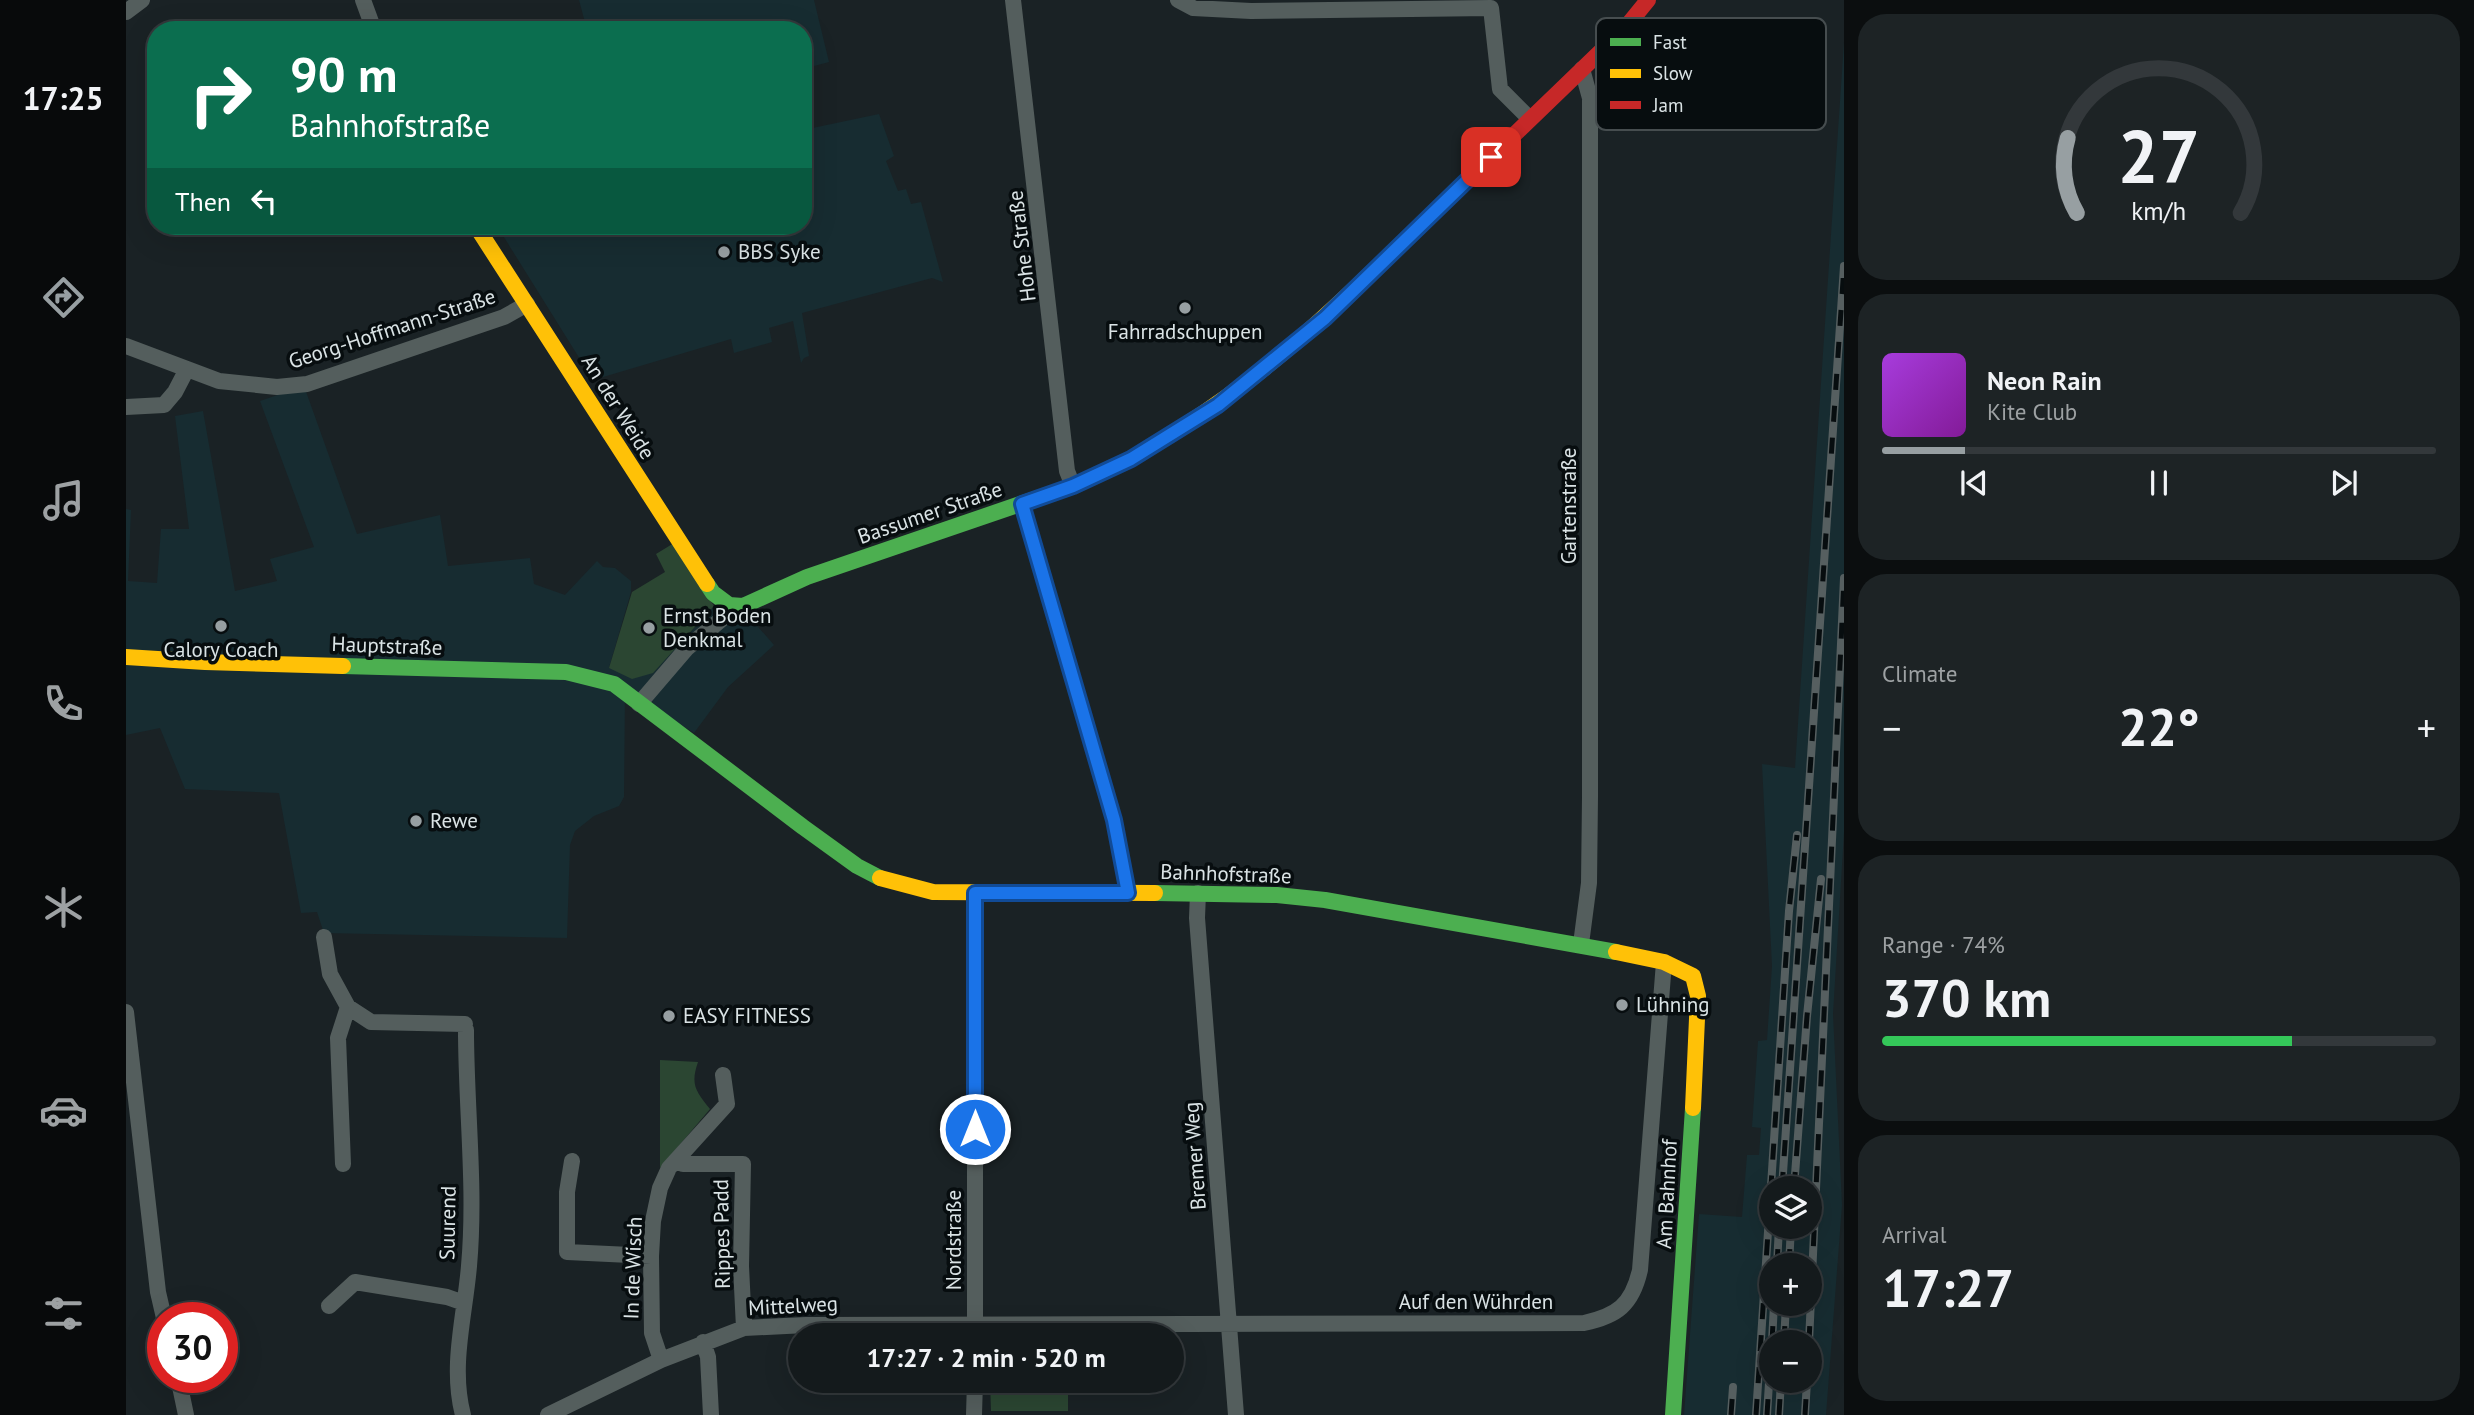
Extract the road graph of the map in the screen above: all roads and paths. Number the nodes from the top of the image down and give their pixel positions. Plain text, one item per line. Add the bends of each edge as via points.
1 (142, 0) edge
2 (363, 0) edge
3 (1013, 0) edge
4 (1178, 0) edge
5 (1648, 0) edge
6 (1490, 4) edge
7 (126, 12) edge
8 (1633, 18) edge
9 (371, 21) edge
10 (1596, 56) edge
11 (1582, 69) junction
12 (1530, 119) junction
13 (482, 235) edge
14 (527, 304) junction
15 (126, 346) edge
16 (187, 369) junction
17 (126, 407) edge
18 (1073, 486) junction
19 (1022, 504) junction
20 (729, 605) junction
21 (126, 657) edge
22 (639, 704) junction
23 (975, 893) junction
24 (1128, 893) junction
25 (1198, 893) junction
26 (324, 937) dead end
27 (1581, 944) junction
28 (1664, 962) junction
29 (1693, 976) joint
30 (348, 1007) junction
31 (126, 1013) edge
32 (723, 1075) dead end
33 (678, 1158) junction
34 (572, 1161) dead end
35 (343, 1164) dead end
36 (651, 1256) junction
37 (160, 1302) edge
38 (464, 1303) junction
39 (329, 1306) dead end
40 (975, 1323) edge
41 (1229, 1324) junction
42 (1184, 1325) edge
43 (788, 1326) edge
44 (744, 1328) junction
45 (704, 1342) junction
46 (661, 1360) junction
47 (181, 1393) edge
48 (975, 1393) edge
49 (186, 1415) edge
50 (463, 1415) edge
51 (548, 1415) edge
52 (711, 1415) edge
53 (974, 1415) edge
54 (1236, 1415) edge
55 (1674, 1415) edge

1 - 7 street
2 - 9 street
3 - 18 street, Hohe Straße
4 - 6 street via 1194,8 1251,11
5 - 8 street, Bassumer Straße
6 - 12 street via 1500,89
10 - 11 street, Bassumer Straße
11 - 12 street, Bassumer Straße
11 - 27 street, Gartenstraße via 1590,98 1590,797 1589,883
12 - 18 street, Bassumer Straße via 1325,318 1228,396 1131,459
13 - 14 street, An der Weide
14 - 16 street, Georg-Hoffmann-Straße via 504,317 307,384 277,387 219,381
14 - 20 street, An der Weide via 692,562 717,597
15 - 16 street, Georg-Hoffmann-Straße
16 - 17 street via 164,405
18 - 19 street, Bassumer Straße
19 - 20 street, Bassumer Straße via 807,577 743,606
19 - 24 street via 1114,820
20 - 22 street via 723,618 687,648
21 - 22 street, Hauptstraße via 566,672 614,684
22 - 23 street, Bahnhofstraße via 857,866 884,880 933,892
23 - 24 street, Bahnhofstraße
23 - 40 street, Nordstraße
24 - 25 street, Bahnhofstraße
25 - 27 street, Bahnhofstraße via 1325,900
25 - 41 street, Bremer Weg
26 - 30 street via 330,974
27 - 28 street, Bahnhofstraße
28 - 29 street, Bahnhofstraße
28 - 41 street, Auf den Wührden via 1640,1270 1625,1305 1607,1319 1584,1324
29 - 55 street, Am Bahnhof via 1698,996 1695,1080
30 - 35 street via 338,1038
30 - 38 street, Suurend via 371,1022 466,1027 470,1184
31 - 37 street
32 - 33 street, In de Wisch via 727,1104
33 - 36 street, In de Wisch via 660,1188
33 - 44 street, Rippes Padd via 683,1164 743,1164
34 - 36 street via 567,1252
36 - 46 street, In de Wisch via 652,1334
38 - 39 street via 355,1282
38 - 50 street, Suurend via 457,1379
41 - 42 street, Auf den Wührden
41 - 54 street, Bremer Weg
43 - 44 street, Mittelweg
44 - 45 street, Mittelweg
45 - 46 street, Mittelweg
45 - 52 street
46 - 51 street, Mittelweg
47 - 49 street
48 - 53 street

